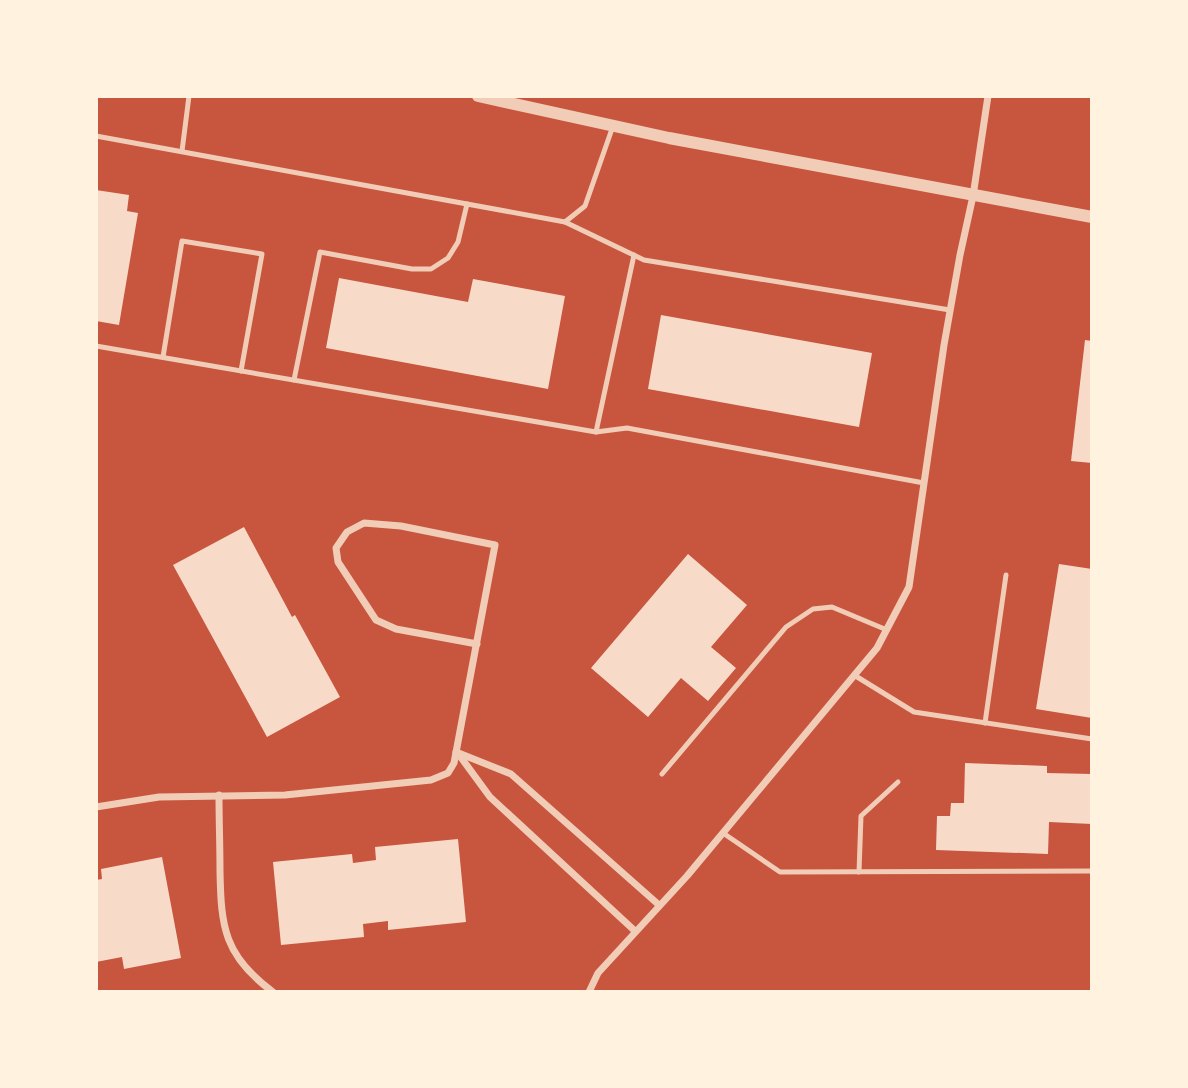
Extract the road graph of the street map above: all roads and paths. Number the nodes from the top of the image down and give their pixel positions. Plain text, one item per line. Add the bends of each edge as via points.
1 (189, 96) edge
2 (478, 96) edge
3 (988, 96) edge
4 (613, 126) junction
5 (96, 136) edge
6 (182, 151) junction
7 (974, 196) junction
8 (467, 204) junction
9 (1092, 217) edge
10 (565, 222) junction
11 (634, 255) junction
12 (950, 310) junction
13 (96, 346) edge
14 (163, 357) junction
15 (241, 371) junction
16 (294, 380) junction
17 (596, 432) junction
18 (924, 483) junction
19 (1006, 575) dead end
20 (887, 629) junction
21 (477, 644) junction
22 (855, 675) junction
23 (985, 723) junction
24 (1092, 739) edge
25 (456, 752) junction
26 (662, 774) dead end
27 (898, 782) dead end
28 (219, 795) junction
29 (96, 807) edge
30 (723, 833) junction
31 (1092, 871) edge
32 (859, 872) junction
33 (659, 905) junction
34 (635, 931) junction
35 (273, 992) edge
36 (589, 992) edge

1 - 6 lane
2 - 4 street
3 - 7 street
4 - 7 street
4 - 10 lane via 585,206
5 - 6 lane
6 - 8 lane
7 - 9 street
7 - 12 street
8 - 10 lane
8 - 16 lane via 458,242 448,258 431,269 320,252
10 - 11 lane
11 - 12 lane
11 - 17 lane
12 - 18 street
13 - 14 lane
14 - 15 lane
14 - 15 lane via 182,241 262,254
15 - 16 lane
16 - 17 lane
17 - 18 lane via 628,428
18 - 20 street via 909,587
19 - 23 lane
20 - 22 street
20 - 26 lane via 832,607 813,609 786,627
21 - 21 street via 376,621 338,562 340,539 354,527 373,523 495,545
21 - 25 street
22 - 23 lane via 914,712
22 - 30 street
23 - 24 lane
25 - 28 street via 452,769 431,780 306,794
25 - 33 street via 511,774
25 - 34 street via 490,797
27 - 32 lane via 861,816
28 - 29 street via 159,797
28 - 35 street via 222,923 247,970
30 - 32 lane via 780,873
30 - 33 street
31 - 32 lane
33 - 34 street
34 - 36 street via 598,973

